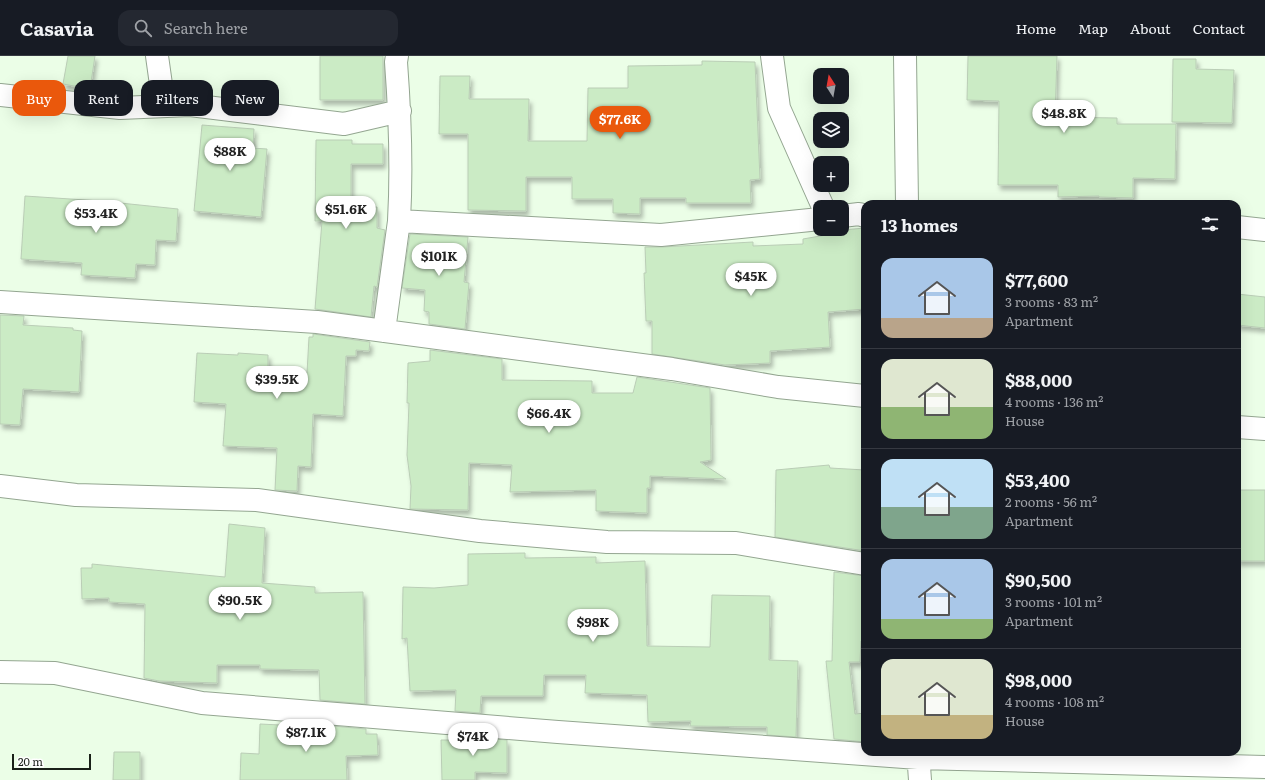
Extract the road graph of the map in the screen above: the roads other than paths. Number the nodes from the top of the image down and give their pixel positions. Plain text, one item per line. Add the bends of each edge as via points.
1 (157, 56) edge
2 (397, 56) edge
3 (772, 56) edge
4 (905, 56) edge
5 (160, 80) edge
6 (0, 95) edge
7 (141, 107) edge
8 (213, 108) edge
9 (400, 111) junction
10 (820, 200) edge
11 (907, 200) edge
12 (849, 215) edge
13 (861, 215) edge
14 (813, 219) edge
15 (399, 221) junction
16 (1241, 228) edge
17 (1265, 230) edge
18 (0, 302) edge
19 (384, 331) junction
20 (861, 396) edge
21 (1241, 427) edge
22 (1265, 429) edge
23 (0, 486) edge
24 (861, 563) edge
25 (0, 672) edge
26 (861, 751) edge
27 (918, 756) edge
28 (950, 756) edge
29 (1265, 766) edge
30 (920, 780) edge

1 - 5 street
2 - 9 street
3 - 10 street via 779,108
4 - 11 street
6 - 7 street via 120,108
8 - 9 street via 344,124
9 - 15 street via 402,176
12 - 13 street
14 - 15 street via 662,235
15 - 19 street
16 - 17 street
18 - 19 street via 317,322
19 - 20 street via 672,369 778,387
21 - 22 street
23 - 24 street via 76,495 257,500 480,531 607,542 736,543
25 - 26 street via 55,673 202,703 550,731
27 - 30 street
28 - 29 street

